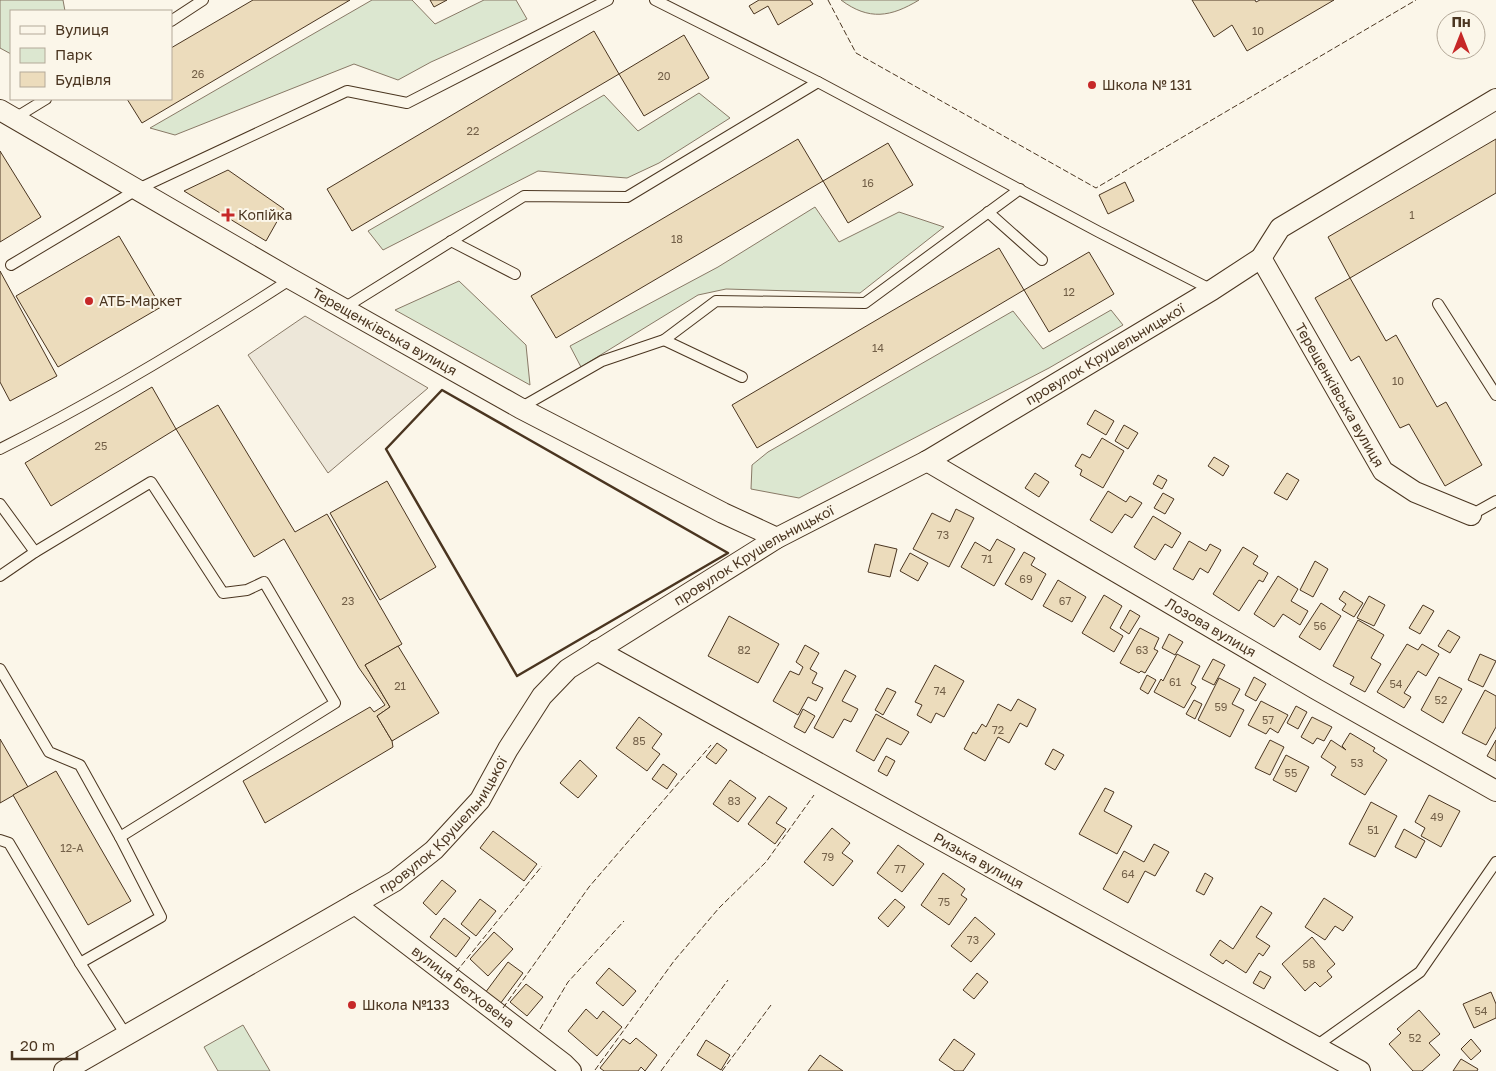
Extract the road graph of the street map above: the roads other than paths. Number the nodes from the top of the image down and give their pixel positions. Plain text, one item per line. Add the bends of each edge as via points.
1 (202, 0) edge
2 (608, 0) edge
3 (655, 0) edge
4 (172, 20) edge
5 (818, 82) junction
6 (1496, 99) edge
7 (43, 100) edge
8 (7, 114) edge
9 (138, 189) junction
10 (1020, 189) junction
11 (988, 212) junction
12 (451, 241) junction
13 (1261, 258) junction
14 (1042, 260) dead end
15 (11, 265) dead end
16 (515, 274) dead end
17 (291, 279) junction
18 (1212, 290) junction
19 (1438, 304) dead end
20 (344, 308) junction
21 (664, 340) junction
22 (742, 377) dead end
23 (1496, 395) edge
24 (520, 408) junction
25 (0, 449) edge
26 (927, 461) junction
27 (1496, 501) edge
28 (0, 504) edge
29 (1470, 515) joint
30 (777, 538) junction
31 (35, 552) junction
32 (0, 576) edge
33 (597, 650) junction
34 (0, 669) edge
35 (1496, 792) edge
36 (120, 837) junction
37 (0, 840) edge
38 (1496, 862) edge
39 (356, 904) junction
40 (80, 963) junction
41 (126, 1035) junction
42 (1316, 1046) junction
43 (64, 1071) edge
44 (571, 1071) edge
45 (1360, 1071) edge

1 - 4 lane
2 - 9 lane via 407,103 348,91
3 - 5 lane
5 - 10 lane
5 - 12 lane via 627,197 524,196
6 - 13 street, провулок Крушельницької via 1280,228
7 - 8 lane
8 - 9 street, Терещенківська вулиця
9 - 15 lane
9 - 17 street, Терещенківська вулиця
10 - 11 lane
10 - 18 lane
11 - 14 lane
11 - 21 lane via 865,303 716,301
12 - 16 lane
12 - 20 lane
13 - 18 street, провулок Крушельницької
13 - 29 street, Терещенківська вулиця via 1383,471 1415,492
17 - 20 street, Терещенківська вулиця
17 - 25 lane via 62,418
18 - 26 street, провулок Крушельницької
19 - 23 lane
20 - 24 street, Терещенківська вулиця
21 - 22 lane
21 - 24 lane via 602,361
24 - 30 street, Терещенківська вулиця
26 - 30 street, провулок Крушельницької
26 - 35 street, Лозова вулиця
27 - 29 lane
28 - 31 lane
30 - 33 street, провулок Крушельницької
31 - 32 lane
31 - 36 lane via 151,482 223,593 247,590 264,582 335,703
33 - 39 street, провулок Крушельницької via 568,669 542,696 480,800 434,850 395,881
33 - 42 street, Ризька вулиця
34 - 36 lane via 49,752 80,765
36 - 40 lane via 161,917
37 - 40 lane via 8,842
38 - 42 lane via 1420,972
39 - 41 street, провулок Крушельницької
39 - 44 street, вулиця Бетховена
40 - 41 lane
41 - 43 street, провулок Крушельницької
42 - 45 street, Ризька вулиця

